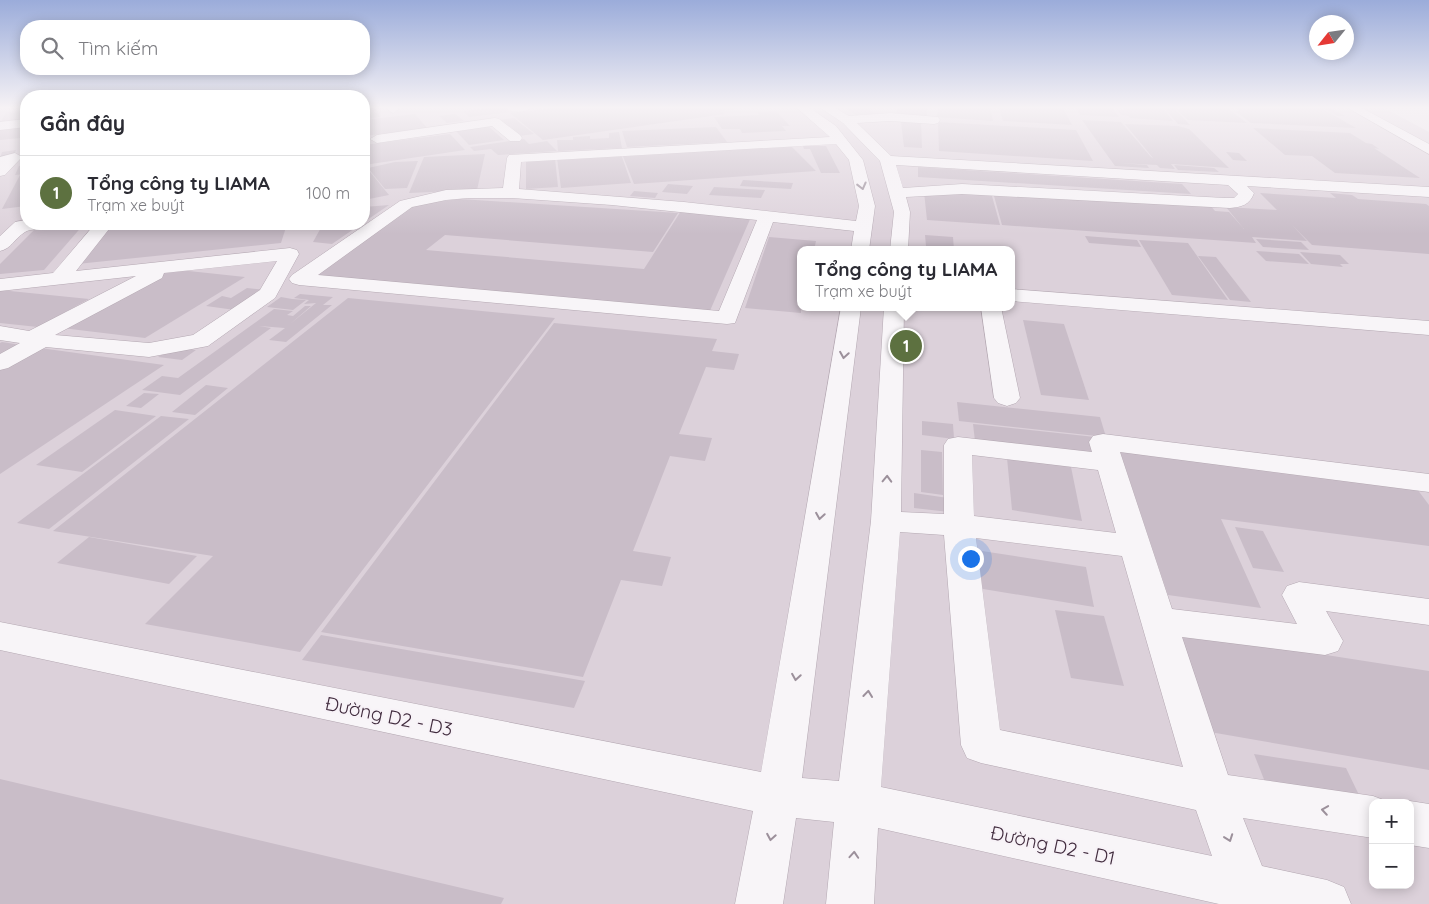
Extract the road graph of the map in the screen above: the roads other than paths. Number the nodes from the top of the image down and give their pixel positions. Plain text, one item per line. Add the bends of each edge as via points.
1 (12, 150) edge
2 (14, 150) edge
3 (653, 150) edge
4 (848, 150) edge
5 (876, 150) edge
6 (886, 160) junction
7 (0, 161) edge
8 (0, 172) edge
9 (1233, 181) junction
10 (511, 189) dead end
11 (1429, 192) edge
12 (896, 193) junction
13 (20, 215) edge
14 (9, 216) dead end
15 (767, 216) junction
16 (20, 227) edge
17 (863, 227) junction
18 (370, 229) edge
19 (99, 230) edge
20 (369, 230) edge
21 (0, 246) edge
22 (861, 246) edge
23 (898, 246) edge
24 (170, 266) junction
25 (59, 278) junction
26 (0, 285) edge
27 (1015, 295) edge
28 (850, 311) edge
29 (894, 311) edge
30 (992, 311) edge
31 (1429, 328) edge
32 (0, 334) edge
33 (38, 338) junction
34 (0, 364) edge
35 (1007, 398) dead end
36 (1109, 463) junction
37 (1429, 483) edge
38 (886, 520) junction
39 (959, 525) junction
40 (1136, 547) junction
41 (1429, 612) edge
42 (1159, 621) junction
43 (0, 636) edge
44 (1212, 793) junction
45 (778, 796) junction
46 (858, 803) junction
47 (1369, 816) edge
48 (1414, 824) edge
49 (1429, 826) edge
50 (1246, 887) junction
51 (759, 904) edge
52 (850, 904) edge
53 (1327, 904) edge

1 - 7 street
2 - 8 street
3 - 10 street via 514,158
4 -> 17 street via 856,160 867,206
5 - 6 street
6 - 9 street
6 - 12 street
9 - 11 street
9 - 12 street via 1246,193 1242,202 1216,204 962,189
12 - 23 street via 902,212
13 - 14 street
15 - 17 street
15 - 18 street via 631,201 510,193 423,198 406,204
15 - 20 street via 727,318 299,279
16 - 21 street
17 - 22 street
19 - 25 street
24 - 25 street
24 - 33 street
24 - 33 street via 290,254 268,294 200,341 150,350
25 - 26 street
27 - 31 street
28 -> 45 street
38 -> 29 street
30 - 35 street
32 - 33 street
33 - 34 street
36 - 37 street via 1103,442
36 - 39 street via 958,445
36 - 40 street
38 - 39 street
46 -> 38 street
39 - 40 street
39 - 44 street via 981,745
40 - 42 street
41 - 42 street via 1299,595 1325,641
42 - 44 street
43 - 45 street, Đường D2 - D3
47 -> 44 street
44 -> 50 street
45 - 46 street, Đường D2 - D1
45 -> 51 street
46 - 50 street, Đường D2 - D1
52 -> 46 street
48 - 49 street
50 - 53 street, Đường D2 - D1

